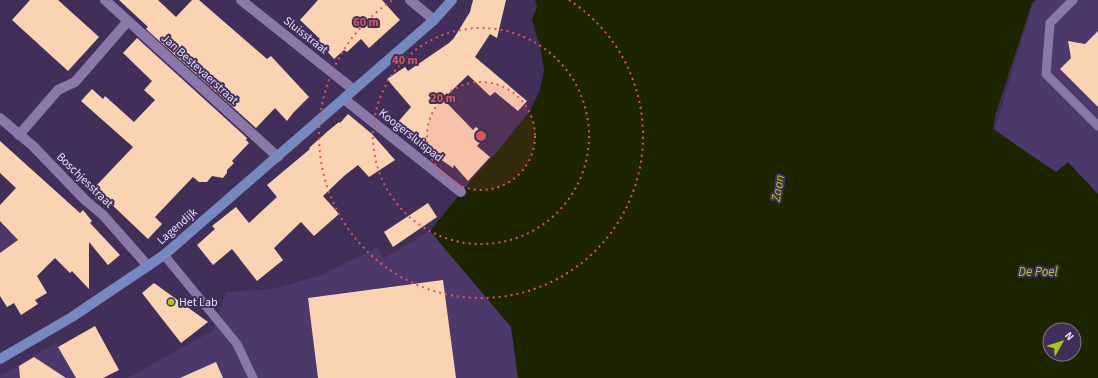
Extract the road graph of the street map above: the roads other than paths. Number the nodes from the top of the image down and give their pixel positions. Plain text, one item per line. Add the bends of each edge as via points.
1 (105, 0) edge
2 (241, 0) edge
3 (410, 0) edge
4 (452, 0) edge
5 (1073, 0) edge
6 (434, 20) junction
7 (128, 21) junction
8 (354, 90) junction
9 (344, 99) junction
10 (0, 118) edge
11 (1098, 126) edge
12 (19, 134) junction
13 (278, 157) junction
14 (461, 192) dead end
15 (164, 255) junction
16 (148, 266) junction
17 (0, 359) edge
18 (253, 378) edge

1 - 7 street, Jan Bestevaerstraat
2 - 8 street, Sluisstraat
3 - 6 street
4 - 6 street, Lagendijk
5 - 11 lane via 1050,23 1046,74
6 - 8 street, Lagendijk
7 - 12 street via 76,82 58,90
7 - 13 street, Jan Bestevaerstraat
8 - 9 street, Lagendijk
9 - 13 street, Lagendijk
9 - 14 street, Koogersluispad
10 - 12 street, Boschjesstraat
12 - 16 street, Boschjesstraat via 103,215
13 - 15 street, Lagendijk
15 - 16 street, Lagendijk
15 - 18 lane via 237,344
16 - 17 street, Lagendijk via 72,317

